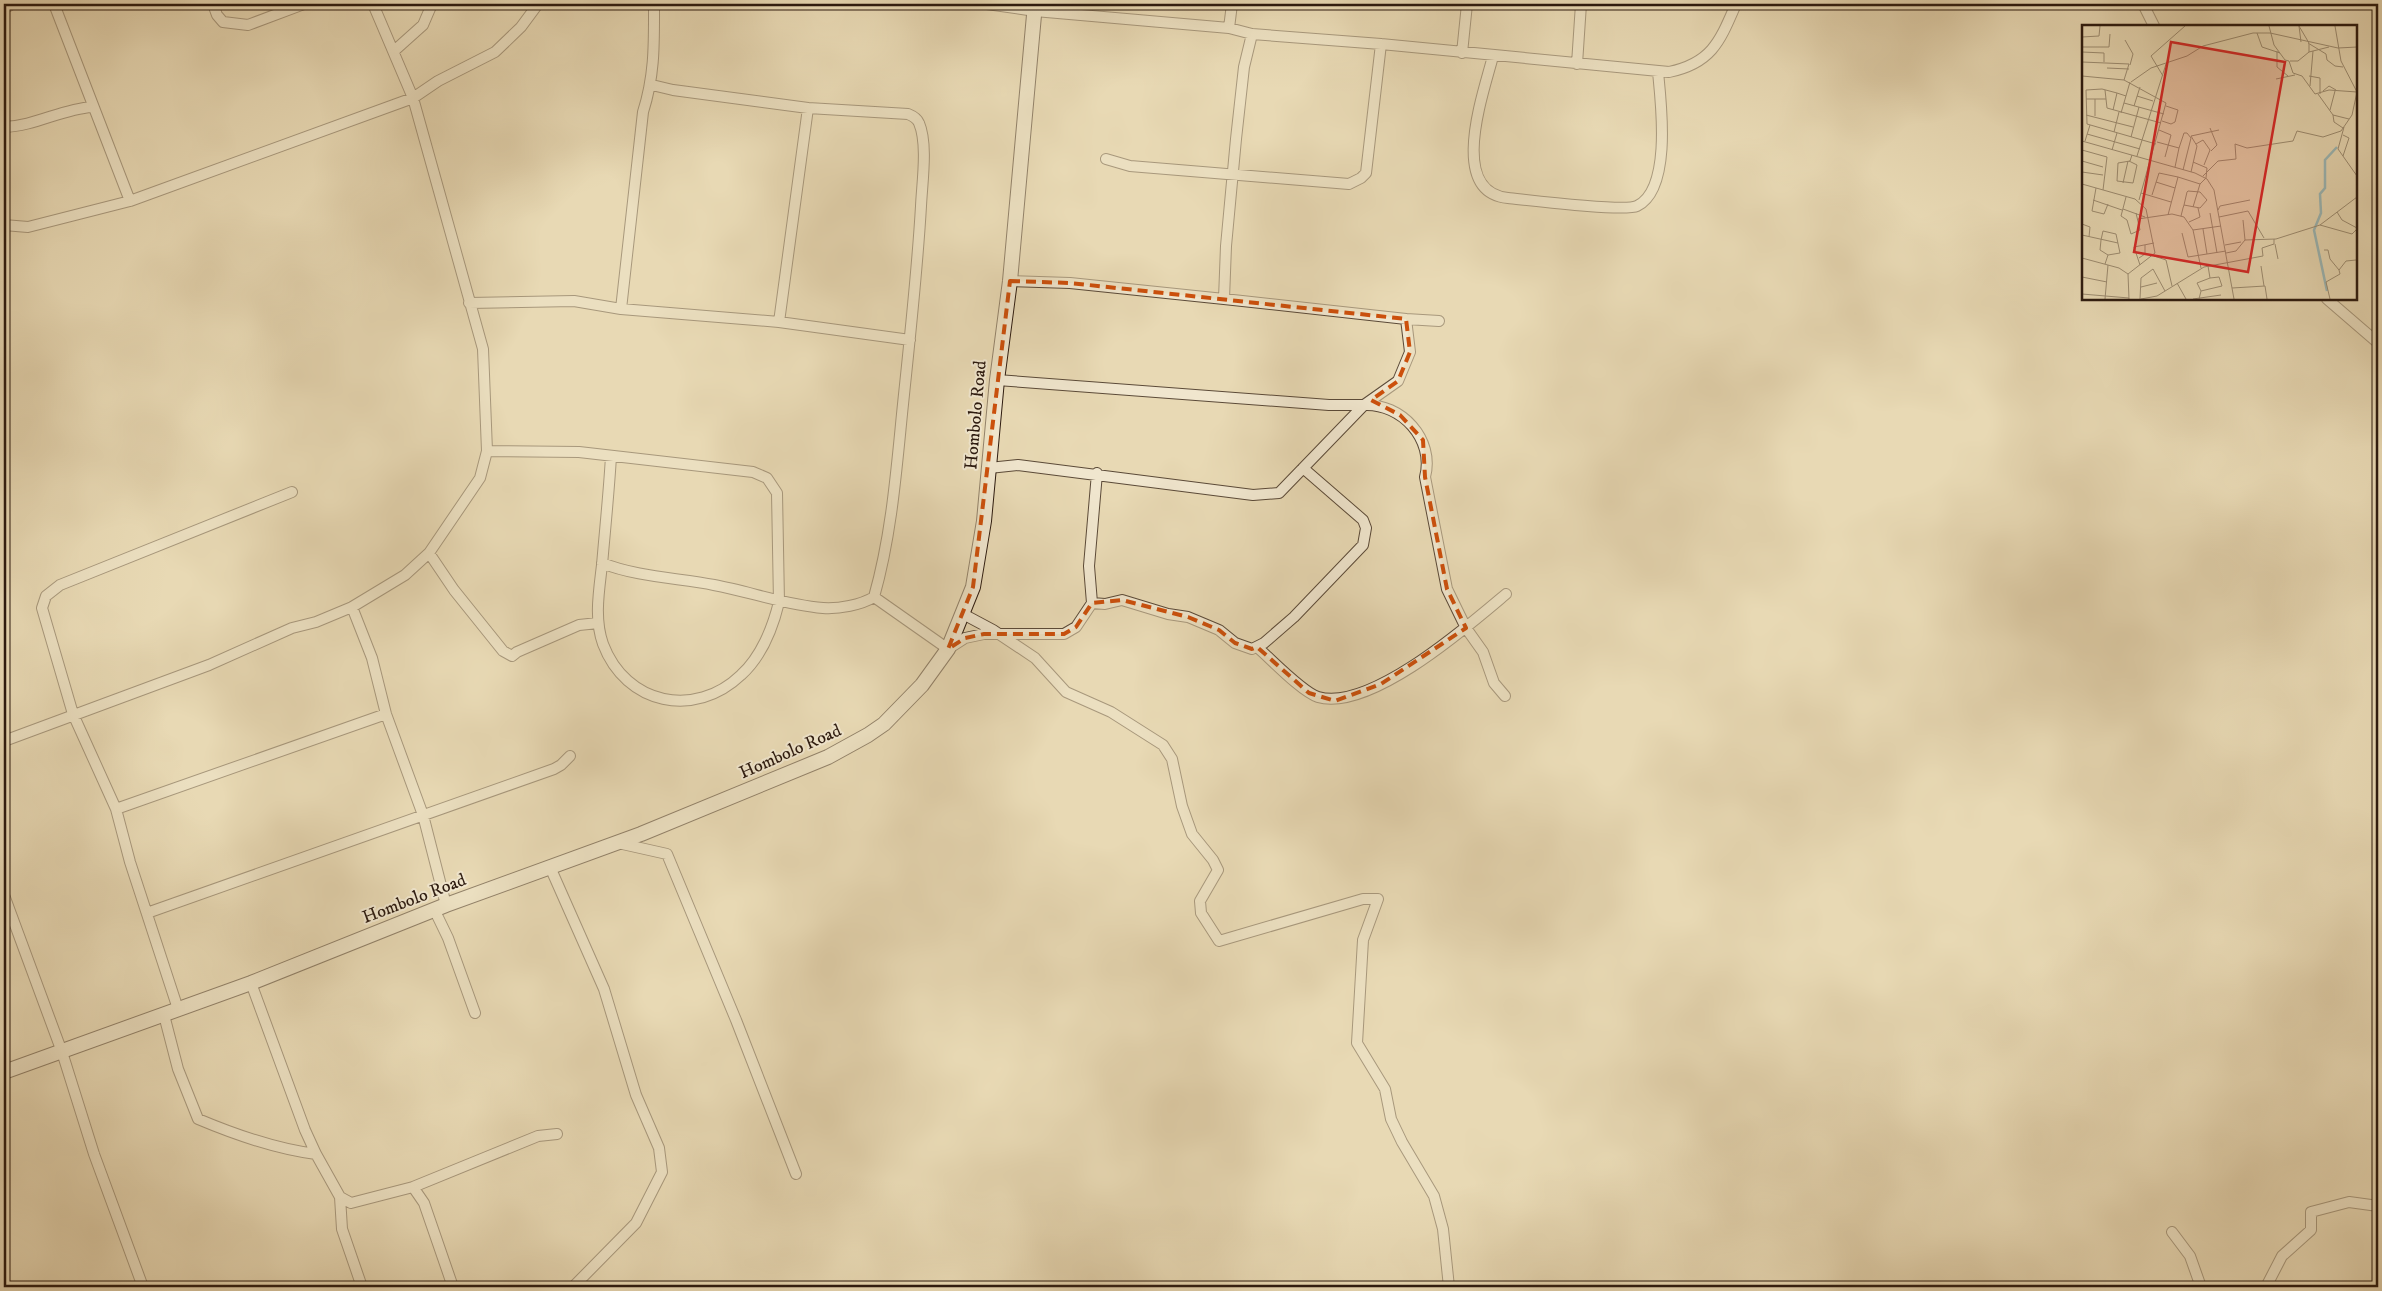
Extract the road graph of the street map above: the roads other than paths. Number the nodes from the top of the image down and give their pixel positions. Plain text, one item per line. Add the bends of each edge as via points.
1 (12, 4) edge
2 (54, 4) edge
3 (213, 4) edge
4 (304, 4) edge
5 (373, 4) edge
6 (432, 4) edge
7 (538, 4) edge
8 (654, 4) edge
9 (987, 4) edge
10 (1232, 4) edge
11 (1467, 4) edge
12 (1581, 4) edge
13 (1736, 4) edge
14 (2143, 4) edge
15 (1035, 7) edge
16 (4, 9) edge
17 (2154, 25) edge
18 (1229, 28) junction
19 (1252, 34) junction
20 (1381, 44) junction
21 (394, 51) junction
22 (1462, 52) junction
23 (1493, 56) junction
24 (1577, 64) junction
25 (1658, 72) junction
26 (652, 85) junction
27 (413, 98) junction
28 (92, 107) junction
29 (808, 108) junction
30 (4, 127) edge
31 (1106, 159) dead end
32 (1234, 174) junction
33 (130, 200) junction
34 (4, 226) edge
35 (1010, 281) junction
36 (1224, 299) junction
37 (2328, 300) edge
38 (469, 303) junction
39 (621, 309) junction
40 (1406, 319) junction
41 (1439, 321) dead end
42 (779, 322) junction
43 (910, 340) junction
44 (2378, 343) edge
45 (996, 380) junction
46 (1364, 405) junction
47 (487, 451) junction
48 (611, 456) junction
49 (990, 468) junction
50 (1303, 468) junction
51 (1097, 474) junction
52 (292, 492) dead end
53 (429, 553) junction
54 (602, 563) junction
55 (1506, 594) dead end
56 (874, 597) junction
57 (779, 602) junction
58 (1092, 603) junction
59 (352, 607) junction
60 (963, 614) junction
61 (598, 623) junction
62 (1466, 628) junction
63 (999, 634) junction
64 (1257, 647) junction
65 (948, 649) junction
66 (1504, 696) dead end
67 (73, 714) junction
68 (386, 714) junction
69 (4, 741) edge
70 (570, 756) dead end
71 (116, 809) junction
72 (423, 815) junction
73 (617, 842) junction
74 (550, 867) junction
75 (4, 895) edge
76 (440, 907) junction
77 (148, 913) junction
78 (251, 983) junction
79 (178, 1009) junction
80 (475, 1013) dead end
81 (164, 1015) junction
82 (62, 1052) junction
83 (4, 1072) edge
84 (557, 1134) dead end
85 (316, 1154) junction
86 (796, 1174) dead end
87 (413, 1187) junction
88 (340, 1197) junction
89 (2378, 1206) edge
90 (2172, 1232) dead end
91 (143, 1287) edge
92 (362, 1287) edge
93 (453, 1287) edge
94 (573, 1287) edge
95 (1449, 1287) edge
96 (2201, 1287) edge
97 (2266, 1287) edge

1 - 16 street
2 - 28 street
3 - 4 street via 223,22 248,25
5 - 21 street
6 - 21 street via 423,24
7 - 27 street via 521,27 495,52 438,80
8 - 26 street
9 - 15 street
10 - 18 street
11 - 22 street
12 - 24 street
13 - 25 street via 1720,38 1702,60 1684,69
14 - 17 street
15 - 18 street
15 - 35 street, Hombolo Road
18 - 19 street
19 - 20 street
19 - 32 street via 1244,67
20 - 22 street
20 - 32 street via 1366,174 1349,184
21 - 27 street
22 - 23 street
23 - 24 street
23 - 25 street via 1473,142 1474,167 1486,190 1496,197 1593,206 1630,207 1639,204 1650,194 1660,158 1662,126
24 - 25 street
26 - 29 street
26 - 39 street via 643,112
27 - 33 street
27 - 38 street
28 - 30 street
28 - 33 street
29 - 42 street
29 - 43 street via 908,114 919,123 923,153 920,231
31 - 32 street via 1130,166
32 - 36 street
33 - 34 street via 28,227
35 - 36 street
35 - 45 street, Hombolo Road
36 - 40 street
37 - 44 street
38 - 39 street via 574,301
38 - 47 street via 483,349
39 - 42 street
40 - 41 street
40 - 46 street via 1410,352 1398,380
42 - 43 street
43 - 56 street via 891,517
45 - 46 street
45 - 49 street, Hombolo Road
46 - 50 street
46 - 62 street via 1379,404 1400,415 1423,440 1425,477 1447,589
47 - 48 street via 579,452
47 - 53 street via 480,478
48 - 54 street
48 - 57 street via 754,472 768,478 776,493
49 - 51 street via 1018,465
49 - 60 street, Hombolo Road via 974,587
50 - 51 street via 1278,493 1253,495
50 - 64 street via 1363,520 1366,528 1363,545 1294,617
51 - 58 street via 1088,566
52 - 67 street via 60,585 46,596 42,608
53 - 59 street via 405,575
53 - 61 street via 503,651 512,656 580,625
54 - 57 street via 732,588
54 - 61 street
55 - 62 street
56 - 57 street via 868,601 822,608
56 - 65 street
57 - 61 street via 767,638 742,675 705,699 688,702 656,698 632,684 611,660
58 - 63 street via 1076,627 1064,634
58 - 64 street via 1122,600 1168,614 1188,616 1219,630 1235,643 1252,649
59 - 67 street via 292,628 209,665
59 - 68 street via 372,658
60 - 63 street
60 - 65 street, Hombolo Road
62 - 64 street via 1410,668 1361,693 1335,701 1309,693
62 - 66 street via 1483,652 1494,683
63 - 65 street via 965,638
63 - 95 street via 1035,658 1066,692 1111,712 1163,745 1172,759 1192,834 1214,860 1218,870 1200,901 1201,913 1219,941 1363,899 1378,899 1363,940 1357,1043 1385,1090 1391,1119 1402,1142 1434,1196 1443,1229
65 - 73 street, Hombolo Road via 922,685 884,724 868,735 828,757
67 - 69 street
67 - 71 street
68 - 71 street
68 - 72 street
70 - 72 street via 554,769
71 - 77 street
72 - 76 street
72 - 77 street
73 - 74 street, Hombolo Road
73 - 86 street via 667,854
74 - 76 street, Hombolo Road
74 - 94 street via 604,989 636,1096 659,1148 662,1172 636,1223
75 - 82 street
76 - 78 street, Hombolo Road
76 - 80 street
77 - 79 street
78 - 79 street, Hombolo Road
78 - 85 street
79 - 81 street, Hombolo Road
81 - 82 street, Hombolo Road
81 - 85 street via 178,1069 198,1119 240,1135
82 - 83 street, Hombolo Road
82 - 91 street via 94,1154
84 - 87 street via 538,1136
85 - 88 street
87 - 88 street via 351,1203
87 - 93 street via 424,1203
88 - 92 street via 342,1229
89 - 97 street via 2350,1202 2311,1212 2311,1230 2282,1256
90 - 96 street via 2190,1256

